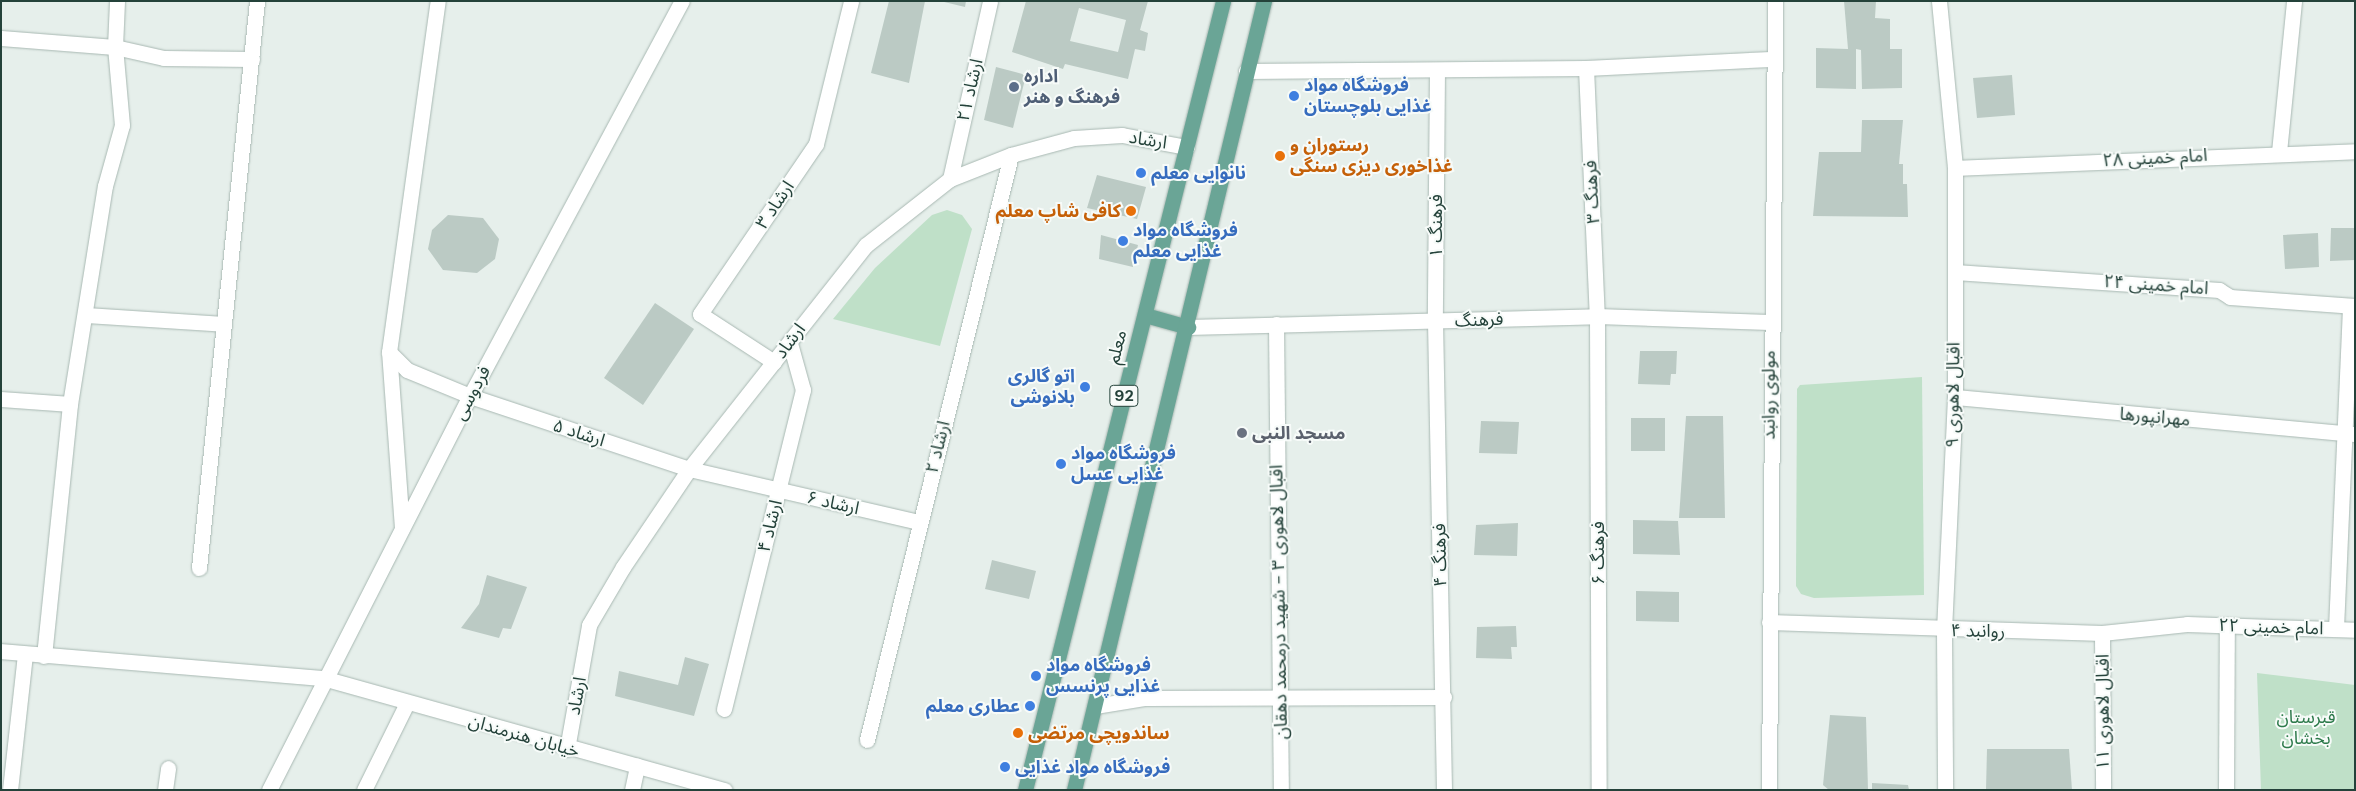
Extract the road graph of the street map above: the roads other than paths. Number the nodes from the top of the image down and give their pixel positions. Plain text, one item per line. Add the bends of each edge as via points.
1 (117, 1) edge
2 (257, 1) edge
3 (438, 1) edge
4 (682, 1) edge
5 (851, 1) edge
6 (990, 1) edge
7 (1223, 1) edge
8 (1264, 1) edge
9 (1775, 1) edge
10 (1939, 1) edge
11 (2294, 1) edge
12 (1, 38) edge
13 (115, 47) junction
14 (252, 59) junction
15 (1771, 59) junction
16 (1586, 68) junction
17 (1437, 70) junction
18 (1246, 71) junction
19 (1187, 147) junction
20 (2355, 150) edge
21 (2279, 152) junction
22 (1011, 155) junction
23 (1955, 168) junction
24 (950, 179) junction
25 (1955, 272) junction
26 (2352, 306) edge
27 (86, 315) junction
28 (1145, 315) junction
29 (1597, 316) junction
30 (1435, 321) junction
31 (1769, 322) junction
32 (224, 324) junction
33 (1276, 324) junction
34 (1188, 327) junction
35 (790, 343) junction
36 (389, 352) junction
37 (774, 362) junction
38 (470, 396) junction
39 (1955, 397) junction
40 (1, 399) edge
41 (70, 404) junction
42 (2351, 433) edge
43 (689, 469) junction
44 (779, 491) junction
45 (919, 522) junction
46 (402, 529) junction
47 (199, 568) dead end
48 (1769, 622) junction
49 (2187, 624) joint
50 (2227, 625) junction
51 (2336, 628) junction
52 (1944, 630) junction
53 (2355, 630) edge
54 (2102, 633) junction
55 (1, 651) edge
56 (25, 654) junction
57 (44, 656) junction
58 (323, 678) junction
59 (1444, 698) junction
60 (1280, 699) junction
61 (407, 703) junction
62 (1095, 706) junction
63 (724, 710) dead end
64 (867, 740) dead end
65 (567, 749) junction
66 (637, 766) junction
67 (168, 768) dead end
68 (10, 790) edge
69 (165, 790) edge
70 (269, 790) edge
71 (364, 790) edge
72 (632, 790) edge
73 (725, 790) edge
74 (1025, 790) edge
75 (1074, 790) edge
76 (1281, 790) edge
77 (1444, 790) edge
78 (1599, 790) edge
79 (1769, 790) edge
80 (1945, 790) edge
81 (2103, 790) edge
82 (2226, 790) edge

1 - 13 street
2 - 14 street
3 - 36 street
4 - 38 street, فردوسی
5 - 37 street, ارشاد ۳ via 816,144 700,314
6 - 24 street, ارشاد ۲۱
7 - 19 main road, معلم / 92
8 - 18 main road
9 - 15 street, مولوی روانبد
10 - 23 street, اقبال لاهوری ۹
11 - 21 street
12 - 13 street
13 - 14 street via 164,58
13 - 27 street via 122,125 105,186
14 - 32 street
15 - 16 street
15 - 31 street, مولوی روانبد
16 - 17 street
16 - 29 street, فرهنگ ۳
17 - 18 street
17 - 30 street, فرهنگ ۱
18 - 34 main road
19 - 22 street, ارشاد via 1122,135 1074,138
19 - 28 main road, معلم / 92
20 - 21 street, امام خمینی ۲۸
21 - 23 street, امام خمینی ۲۸
22 - 24 street, ارشاد
22 - 45 street, ارشاد ۲
23 - 25 street, اقبال لاهوری ۹
24 - 35 street, ارشاد via 912,204 866,245
25 - 26 street, امام خمینی ۲۴ via 2219,290 2230,296
25 - 39 street, اقبال لاهوری ۹
26 - 42 street
27 - 32 street
27 - 41 street
28 - 34 main road
28 - 74 main road, معلم / 92
29 - 30 street, فرهنگ
29 - 31 street, فرهنگ
29 - 78 street, فرهنگ ۶
30 - 33 street, فرهنگ
30 - 59 street, فرهنگ ۴
31 - 48 street, مولوی روانبد
32 - 47 street
33 - 34 street, فرهنگ
33 - 60 street, اقبال لاهوری ۳ - شهید درمحمد دهقان
34 - 62 main road
35 - 37 street, ارشاد
35 - 44 street, ارشاد ۴ via 803,390
36 - 38 street, ارشاد ۵ via 407,370
36 - 46 street
37 - 43 street, ارشاد
38 - 43 street, ارشاد ۵
38 - 46 street, فردوسی
39 - 42 street, مهرانپورها
39 - 52 street, اقبال لاهوری ۹
40 - 41 street
41 - 57 street
42 - 51 street
43 - 44 street, ارشاد ۶
43 - 65 street, ارشاد via 589,625
44 - 45 street, ارشاد ۶
44 - 63 street, ارشاد ۴
45 - 64 street, ارشاد ۲
46 - 58 street, فردوسی
48 - 52 street, روانبد ۴
48 - 79 street, مولوی روانبد
49 - 50 street, امام خمینی ۲۲
49 - 54 street, روانبد ۴
50 - 51 street, امام خمینی ۲۲
50 - 82 street
51 - 53 street, امام خمینی ۲۲
52 - 54 street, روانبد ۴
52 - 80 street, اقبال لاهوری ۹
54 - 81 street, اقبال لاهوری ۱۱
55 - 56 street, خیابان هنرمندان
56 - 57 street, خیابان هنرمندان
56 - 68 street
57 - 58 street, خیابان هنرمندان
58 - 61 street, خیابان هنرمندان
58 - 70 street, فردوسی
59 - 60 street
59 - 77 street, فرهنگ ۴
60 - 62 street via 1145,698
60 - 76 street, اقبال لاهوری ۳ - شهید درمحمد دهقان
61 - 65 street, خیابان هنرمندان
61 - 71 street
62 - 75 main road
65 - 66 street, خیابان هنرمندان
66 - 72 street
66 - 73 street, خیابان هنرمندان
67 - 69 street

